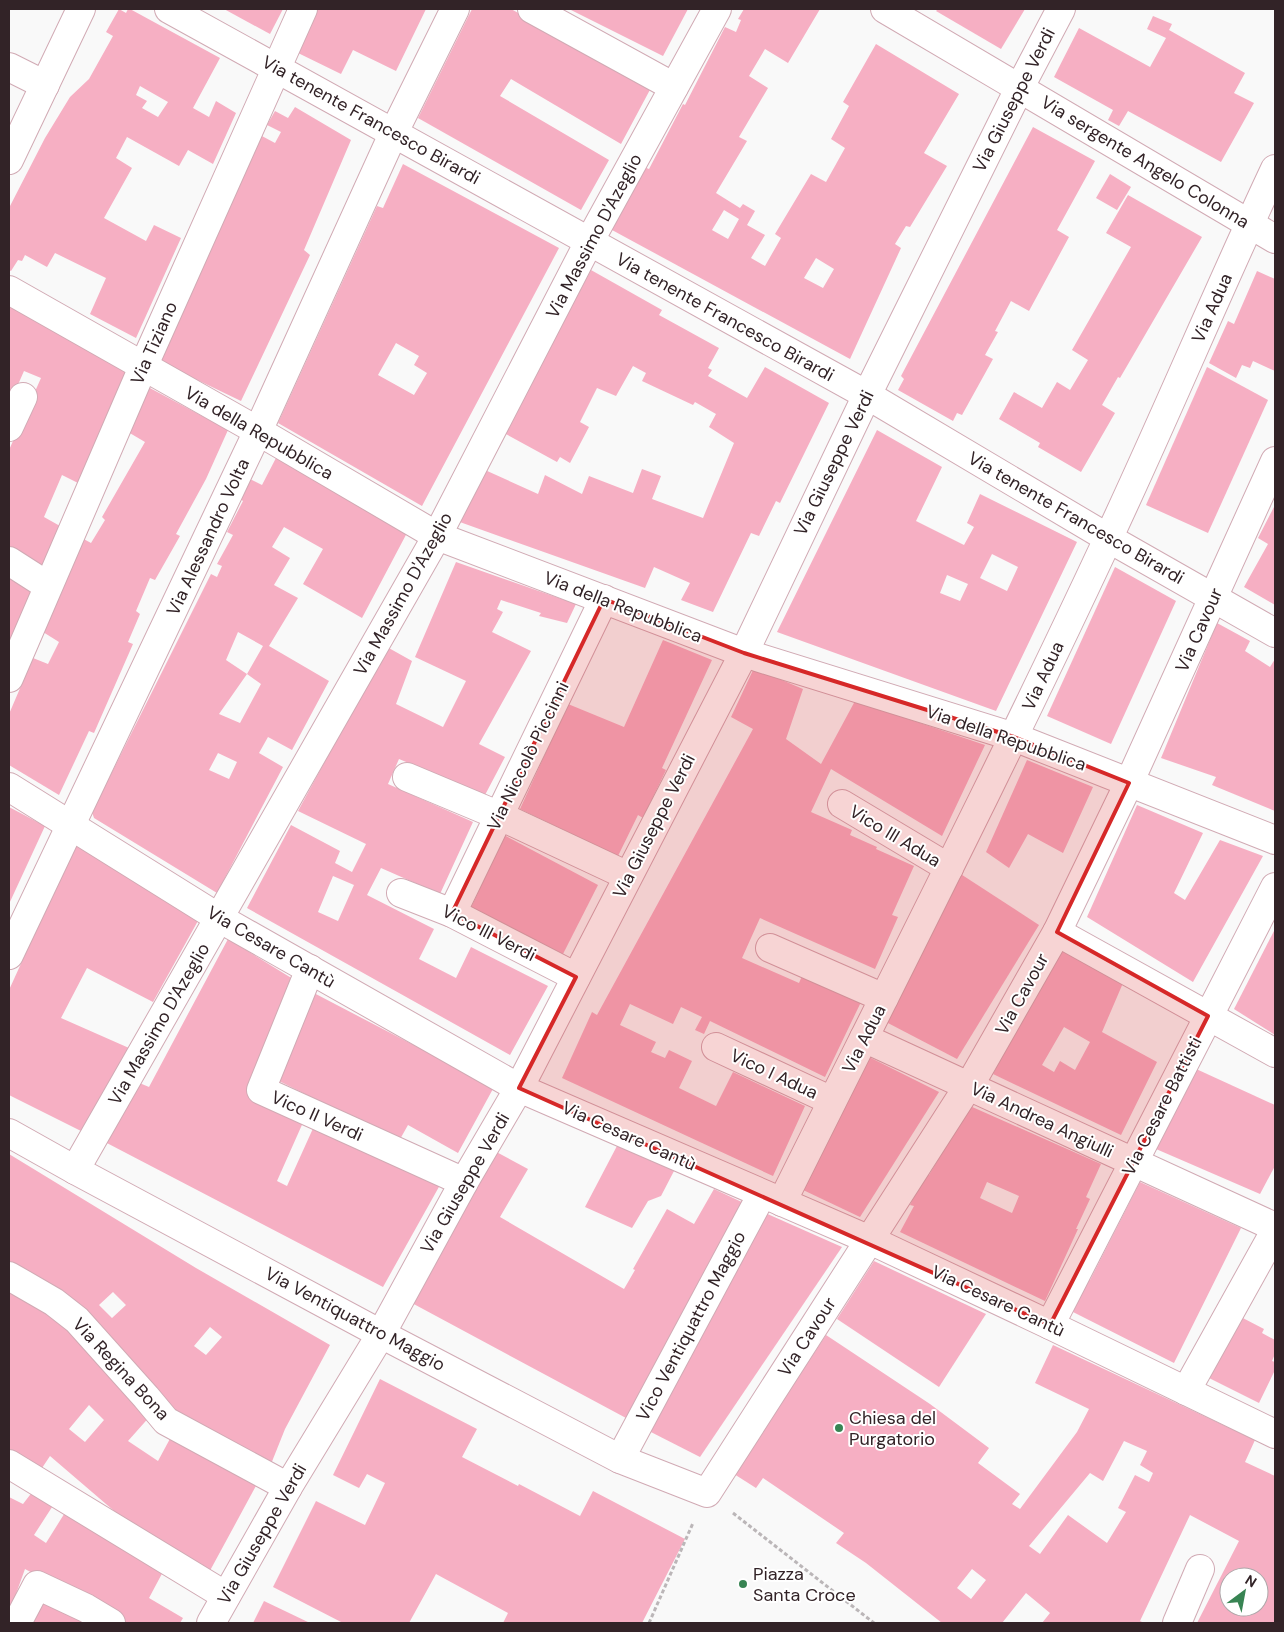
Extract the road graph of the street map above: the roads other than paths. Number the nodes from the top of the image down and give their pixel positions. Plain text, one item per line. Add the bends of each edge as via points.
1 (81, 9) edge
2 (169, 9) edge
3 (303, 9) edge
4 (455, 9) edge
5 (532, 9) edge
6 (717, 9) edge
7 (885, 9) edge
8 (1061, 9) edge
9 (276, 67) junction
10 (9, 68) edge
11 (45, 85) junction
12 (674, 87) junction
13 (1020, 87) junction
14 (394, 132) junction
15 (9, 160) edge
16 (1275, 169) edge
17 (1249, 224) junction
18 (1275, 239) edge
19 (589, 242) junction
20 (9, 290) edge
21 (144, 367) junction
22 (867, 395) junction
23 (23, 397) dead end
24 (9, 427) edge
25 (258, 431) junction
26 (1275, 461) edge
27 (437, 536) junction
28 (1108, 538) junction
29 (9, 561) edge
30 (48, 586) junction
31 (1213, 598) junction
32 (604, 599) junction
33 (1275, 633) edge
34 (744, 652) junction
35 (9, 678) edge
36 (1014, 737) junction
37 (408, 777) dead end
38 (1129, 783) junction
39 (9, 787) edge
40 (842, 804) dead end
41 (500, 816) junction
42 (71, 825) junction
43 (1275, 840) edge
44 (949, 868) junction
45 (628, 876) junction
46 (1275, 887) edge
47 (401, 893) dead end
48 (452, 913) junction
49 (219, 918) junction
50 (1057, 932) junction
51 (770, 948) dead end
52 (9, 955) edge
53 (310, 969) junction
54 (576, 977) junction
55 (884, 998) junction
56 (1208, 1016) junction
57 (864, 1038) junction
58 (716, 1047) dead end
59 (1275, 1053) edge
60 (968, 1086) junction
61 (519, 1088) junction
62 (832, 1101) junction
63 (9, 1133) edge
64 (1133, 1162) junction
65 (75, 1170) junction
66 (464, 1182) junction
67 (772, 1198) junction
68 (1275, 1229) edge
69 (870, 1240) junction
70 (9, 1276) edge
71 (1050, 1325) junction
72 (381, 1334) junction
73 (1186, 1391) junction
74 (1275, 1434) edge
75 (620, 1459) junction
76 (9, 1464) edge
77 (288, 1487) junction
78 (707, 1493) joint
79 (1200, 1569) dead end
80 (226, 1596) junction
81 (17, 1623) edge
82 (111, 1623) edge
83 (211, 1623) edge
84 (1177, 1623) edge

1 - 11 street
2 - 9 street, Via tenente Francesco Birardi
3 - 9 street, Via Tiziano
4 - 14 street, Via Alessandro Volta
5 - 12 street
6 - 12 street, Via Massimo D'Azeglio
7 - 13 street, Via sergente Angelo Colonna
8 - 13 street, Via Giuseppe Verdi
9 - 14 street, Via tenente Francesco Birardi
9 - 21 street, Via Tiziano
10 - 11 street
11 - 15 street
12 - 19 street, Via Massimo D'Azeglio
13 - 17 street, Via sergente Angelo Colonna
13 - 22 street, Via Giuseppe Verdi
14 - 19 street, Via tenente Francesco Birardi
14 - 25 street, Via Alessandro Volta
16 - 17 street, Via Adua
17 - 18 street, Via sergente Angelo Colonna
17 - 28 street, Via Adua
19 - 22 street, Via tenente Francesco Birardi
19 - 27 street, Via Massimo D'Azeglio
20 - 21 street, Via della Repubblica
21 - 25 street, Via della Repubblica
21 - 30 street, Via Tiziano
22 - 28 street, Via tenente Francesco Birardi
22 - 34 street, Via Giuseppe Verdi
23 - 24 street
25 - 27 street, Via della Repubblica
25 - 42 street, Via Alessandro Volta
26 - 31 street, Via Cavour
27 - 32 street, Via della Repubblica
27 - 49 street, Via Massimo D'Azeglio
28 - 31 street, Via tenente Francesco Birardi
28 - 36 street, Via Adua
29 - 30 street
30 - 35 street, Via Tiziano
31 - 33 street, Via tenente Francesco Birardi
31 - 38 street, Via Cavour
32 - 34 street, Via della Repubblica
32 - 41 street, Via Niccolò Piccinni
34 - 36 street, Via della Repubblica
34 - 45 street, Via Giuseppe Verdi
36 - 38 street, Via della Repubblica
36 - 44 street, Via Adua
37 - 41 street
38 - 43 street, Via della Repubblica
38 - 50 street, Via Cavour
39 - 42 street, Via Cesare Cantù
40 - 44 street, Vico III Adua
41 - 45 street
41 - 48 street, Via Niccolò Piccinni
42 - 49 street, Via Cesare Cantù
42 - 52 street, Via Alessandro Volta
44 - 55 street, Via Adua
45 - 54 street, Via Giuseppe Verdi
46 - 56 street, Via Cesare Battisti
47 - 48 street, Vico III Verdi
48 - 54 street, Vico III Verdi
49 - 53 street, Via Cesare Cantù
49 - 65 street, Via Massimo D'Azeglio
50 - 56 street
50 - 60 street, Via Cavour
51 - 55 street
53 - 61 street, Via Cesare Cantù
53 - 66 street, Vico II Verdi via 261,1090
54 - 61 street, Via Giuseppe Verdi
55 - 57 street, Via Adua
56 - 59 street
56 - 64 street, Via Cesare Battisti
57 - 60 street, Via Andrea Angiulli
57 - 62 street, Via Adua
58 - 62 street, Vico I Adua
60 - 64 street, Via Andrea Angiulli
60 - 69 street, Via Cavour
61 - 66 street, Via Giuseppe Verdi
61 - 67 street, Via Cesare Cantù
62 - 67 street, Via Adua
63 - 65 street, Via Ventiquattro Maggio
64 - 68 street, Via Andrea Angiulli
64 - 71 street, Via Cesare Battisti
65 - 72 street, Via Ventiquattro Maggio
66 - 72 street, Via Giuseppe Verdi
67 - 69 street, Via Cesare Cantù
67 - 75 street, Vico Ventiquattro Maggio
68 - 73 street
69 - 71 street, Via Cesare Cantù
69 - 78 street, Via Cavour
70 - 77 street, Via Regina Bona via 54,1302 77,1320 166,1421
71 - 73 street, Via Cesare Cantù
72 - 75 street, Via Ventiquattro Maggio
72 - 77 street, Via Giuseppe Verdi
73 - 74 street, Via Cesare Cantù
75 - 78 street, Via Ventiquattro Maggio
76 - 80 street
77 - 80 street, Via Giuseppe Verdi
79 - 84 street
80 - 83 street, Via Giuseppe Verdi
81 - 82 street via 37,1585

